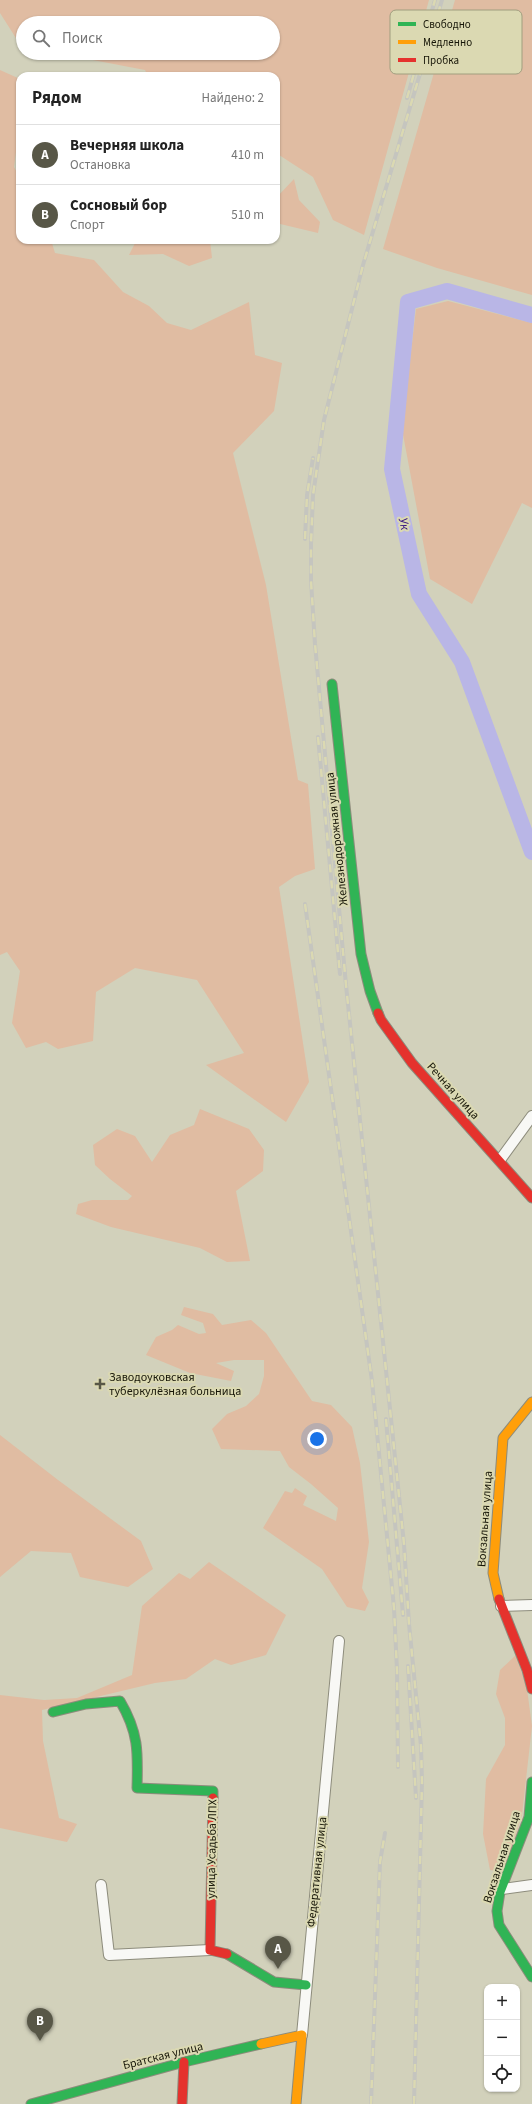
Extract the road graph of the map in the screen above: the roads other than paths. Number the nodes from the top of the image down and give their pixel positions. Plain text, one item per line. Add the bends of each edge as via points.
1 (332, 684) dead end
2 (370, 991) joint
3 (532, 1116) edge
4 (500, 1160) junction
5 (532, 1198) edge
6 (532, 1402) edge
7 (532, 1605) edge
8 (501, 1606) junction
9 (339, 1641) dead end
10 (532, 1689) edge
11 (53, 1712) dead end
12 (532, 1782) edge
13 (101, 1884) dead end
14 (532, 1885) edge
15 (502, 1889) junction
16 (210, 1950) junction
17 (532, 1976) edge
18 (306, 1985) junction
19 (302, 2035) junction
20 (184, 2062) junction
21 (31, 2104) edge
22 (182, 2104) edge
23 (296, 2104) edge

1 - 2 street, Железнодорожная улица via 361,954
2 - 4 street, Речная улица via 381,1020 412,1063
3 - 4 street
4 - 5 street, Речная улица
6 - 8 street, Вокзальная улица via 503,1438 493,1573
7 - 8 street
8 - 10 street, Вокзальная улица
9 - 18 street, Федеративная улица
11 - 16 street, улица Усадьба ЛПХ via 86,1704 120,1701 128,1714 138,1746 137,1788 213,1791
12 - 15 street, Вокзальная улица via 529,1817
13 - 16 street via 109,1955
14 - 15 street
15 - 17 street, Вокзальная улица via 497,1911 499,1925
16 - 18 street via 227,1954 274,1982
18 - 19 street, Федеративная улица
19 - 20 street, Братская улица
19 - 23 street, Федеративная улица
20 - 21 street, Братская улица
20 - 22 street

